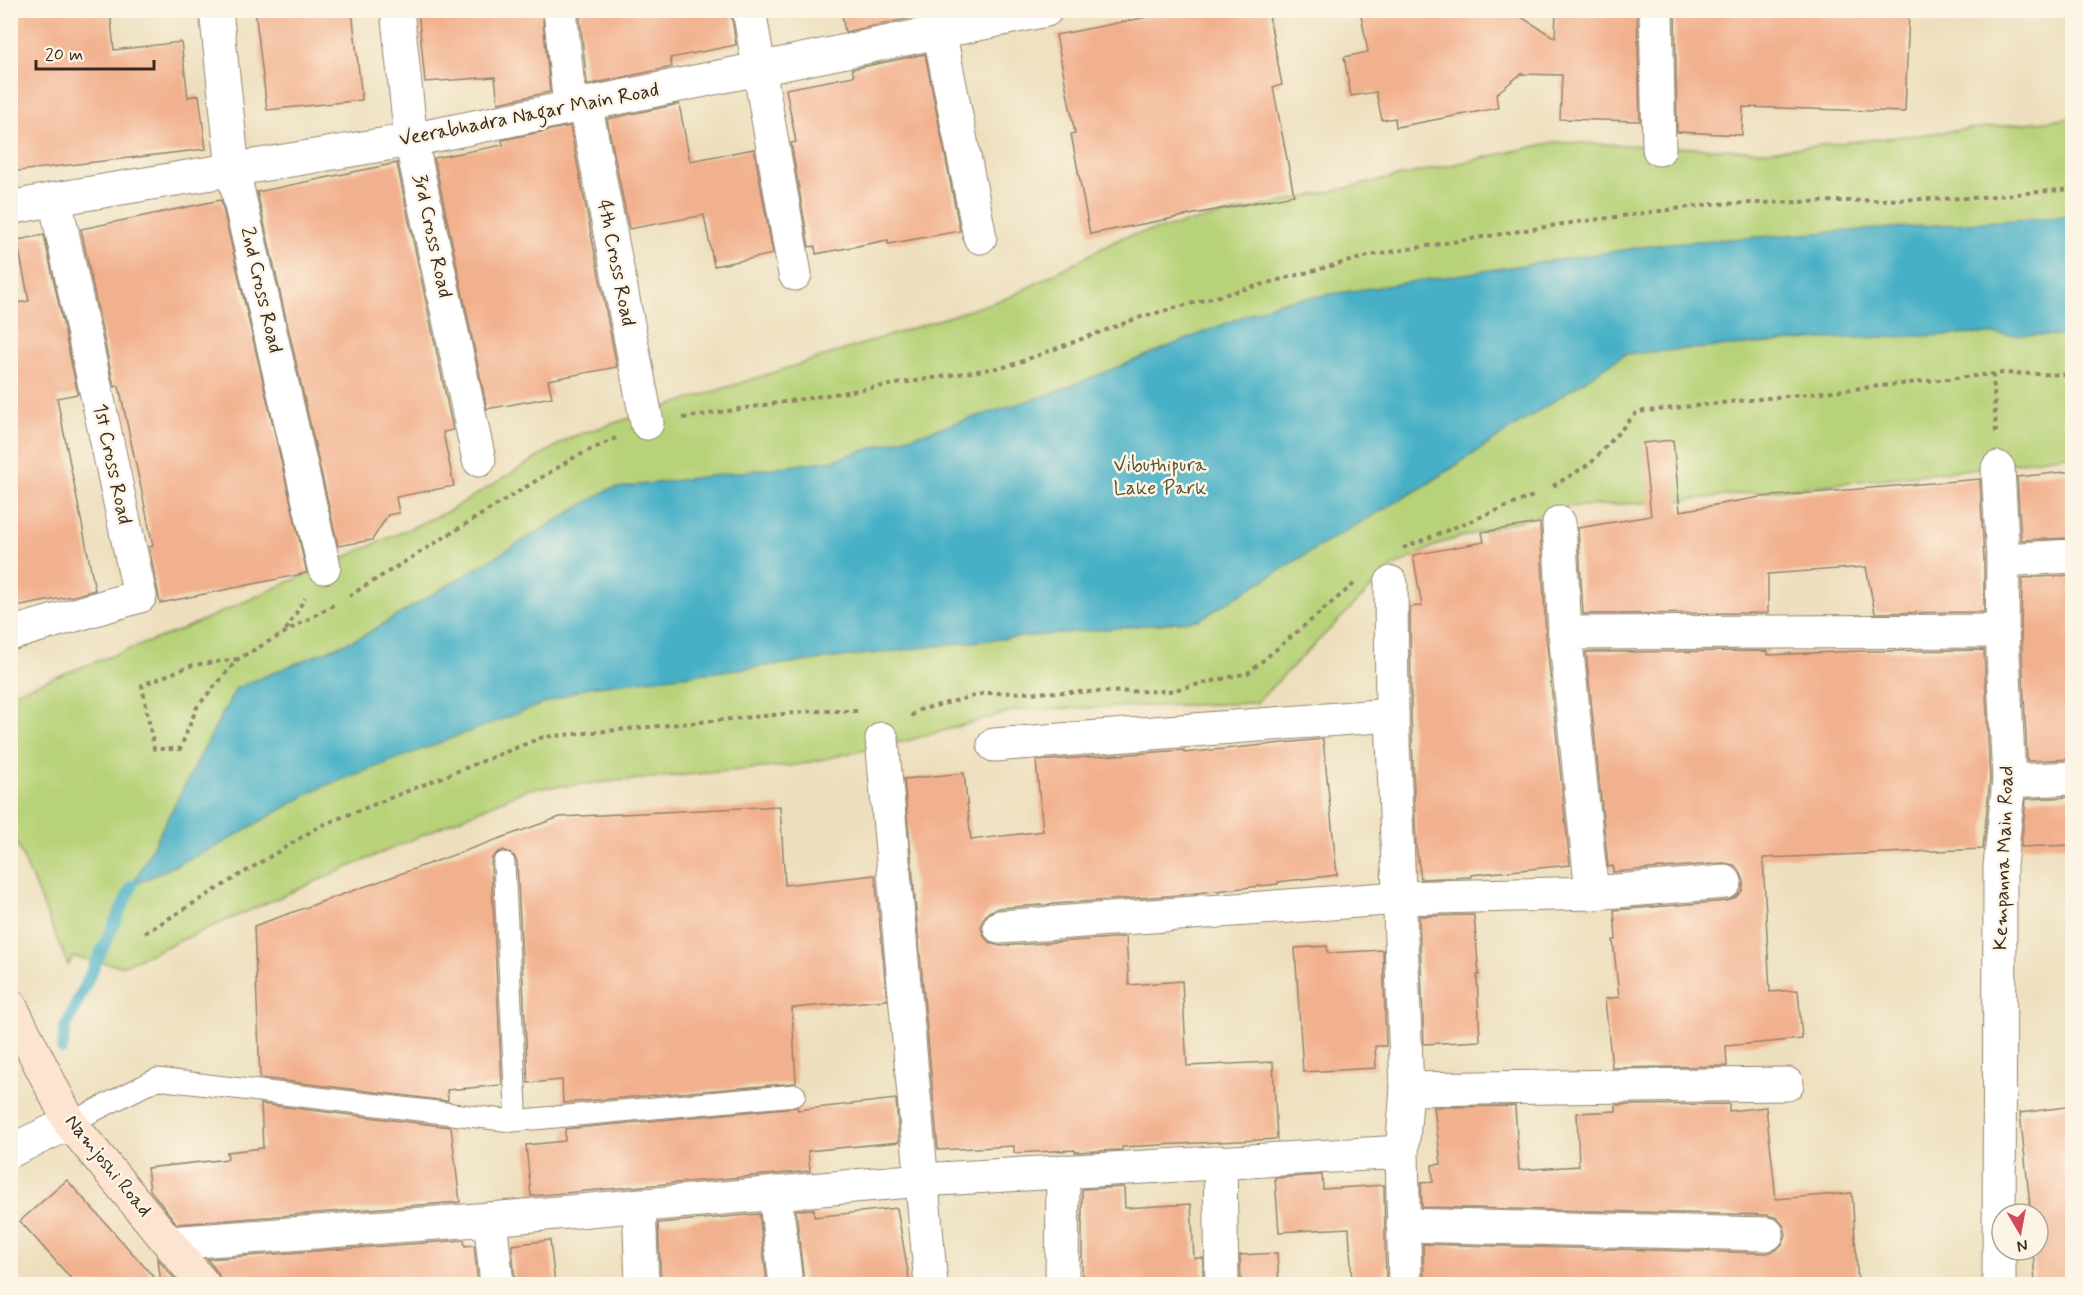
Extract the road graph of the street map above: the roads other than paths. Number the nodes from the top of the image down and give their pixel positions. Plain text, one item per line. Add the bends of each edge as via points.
1 (216, 10) edge
2 (397, 10) edge
3 (560, 10) edge
4 (749, 10) edge
5 (1046, 10) edge
6 (1656, 10) edge
7 (937, 22) edge
8 (760, 69) junction
9 (577, 105) junction
10 (411, 140) junction
11 (1659, 149) dead end
12 (233, 171) junction
13 (55, 199) junction
14 (10, 208) edge
15 (980, 237) dead end
16 (795, 274) dead end
17 (647, 423) road end
18 (479, 460) dead end
19 (1998, 468) road end
20 (1559, 523) dead end
21 (2073, 556) edge
22 (2003, 560) junction
23 (324, 567) dead end
24 (1392, 567) road end
25 (2001, 631) junction
26 (1565, 633) junction
27 (10, 634) edge
28 (1392, 715) junction
29 (882, 739) road end
30 (994, 746) dead end
31 (2073, 778) edge
32 (2009, 781) junction
33 (504, 863) dead end
34 (1725, 882) dead end
35 (1592, 893) junction
36 (1399, 898) junction
37 (1000, 927) dead end
38 (10, 1005) edge
39 (1787, 1084) dead end
40 (1407, 1089) junction
41 (795, 1095) dead end
42 (512, 1121) junction
43 (70, 1123) junction
44 (10, 1151) edge
45 (1402, 1152) junction
46 (1220, 1162) junction
47 (1063, 1171) junction
48 (921, 1180) junction
49 (775, 1193) junction
50 (639, 1206) junction
51 (490, 1219) junction
52 (1402, 1225) junction
53 (1767, 1234) dead end
54 (170, 1243) junction
55 (203, 1284) edge
56 (497, 1284) edge
57 (642, 1284) edge
58 (786, 1284) edge
59 (931, 1284) edge
60 (1062, 1284) edge
61 (1222, 1284) edge
62 (1406, 1284) edge
63 (1999, 1284) edge

1 - 12 street, 2nd Cross Road
2 - 10 street, 3rd Cross Road
3 - 9 street, 4th Cross Road
4 - 8 street
5 - 7 street, Veerabhadra Nagar Main Road
6 - 11 street
7 - 8 street, Veerabhadra Nagar Main Road
7 - 15 street
8 - 9 street, Veerabhadra Nagar Main Road
8 - 16 street
9 - 10 street, Veerabhadra Nagar Main Road
9 - 17 street, 4th Cross Road
10 - 12 street, Veerabhadra Nagar Main Road
10 - 18 street, 3rd Cross Road
12 - 13 street, Veerabhadra Nagar Main Road
12 - 23 street, 2nd Cross Road
13 - 14 street, Veerabhadra Nagar Main Road
13 - 27 street, 1st Cross Road via 140,596
19 - 22 street, Kempanna Main Road
20 - 26 street
21 - 22 street
22 - 25 street, Kempanna Main Road
24 - 28 street
25 - 26 street
25 - 32 street, Kempanna Main Road
26 - 35 street
28 - 30 street
28 - 36 street
29 - 48 street
31 - 32 street
32 - 63 street, Kempanna Main Road via 2000,866
33 - 42 lane via 516,1107
34 - 35 street
35 - 36 street
36 - 37 street
36 - 40 street
38 - 43 main road, Namjoshi Road
39 - 40 street
40 - 45 street
41 - 42 lane
42 - 43 lane via 157,1079
43 - 44 street
43 - 54 main road, Namjoshi Road
45 - 46 street
45 - 52 street
46 - 47 street
46 - 61 street
47 - 48 street
47 - 60 street
48 - 49 street
48 - 59 street
49 - 50 street
49 - 58 street
50 - 51 street
50 - 57 street
51 - 54 street
51 - 56 street
52 - 53 street
52 - 62 street
54 - 55 main road, Namjoshi Road

